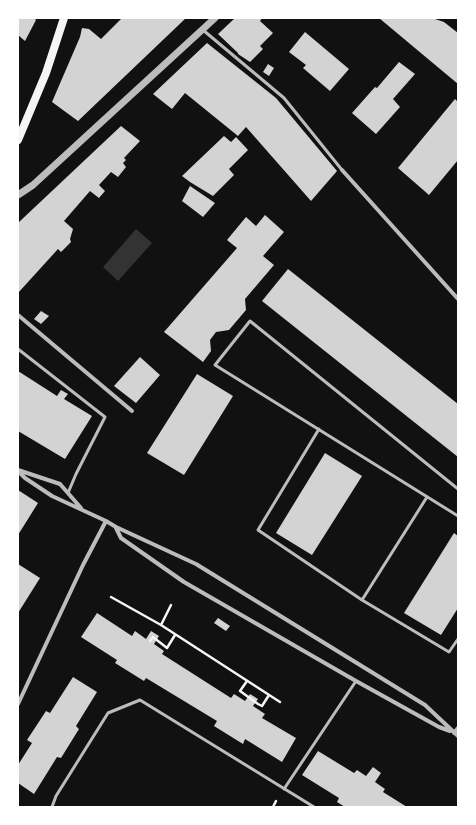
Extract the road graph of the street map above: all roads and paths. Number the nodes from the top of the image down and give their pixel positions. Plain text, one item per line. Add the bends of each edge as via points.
1 (64, 18) edge
2 (216, 18) edge
3 (204, 30) junction
4 (18, 140) edge
5 (342, 170) joint
6 (18, 195) edge
7 (458, 299) edge
8 (18, 315) edge
9 (18, 350) edge
10 (132, 411) dead end
11 (319, 429) junction
12 (18, 470) edge
13 (458, 489) edge
14 (68, 493) junction
15 (428, 497) junction
16 (83, 510) junction
17 (458, 516) edge
18 (106, 521) junction
19 (116, 527) junction
20 (111, 597) dead end
21 (362, 600) junction
22 (172, 605) dead end
23 (161, 625) junction
24 (175, 635) junction
25 (458, 639) edge
26 (150, 641) dead end
27 (247, 681) junction
28 (356, 681) junction
29 (268, 695) junction
30 (252, 700) junction
31 (280, 702) dead end
32 (18, 704) edge
33 (250, 704) dead end
34 (458, 728) edge
35 (454, 733) junction
36 (458, 736) edge
37 (284, 789) junction
38 (52, 807) edge
39 (314, 807) edge

1 - 4 main road via 46,73
2 - 3 street
3 - 5 lane via 284,98
3 - 6 street via 33,185
5 - 7 street
8 - 10 street
9 - 14 lane via 105,417
11 - 13 lane via 215,364 250,321
11 - 15 lane
11 - 21 lane via 258,530
12 - 14 street via 60,484
12 - 16 street via 25,478 52,496
14 - 16 street
15 - 17 lane
15 - 21 lane
16 - 18 street
18 - 19 street
18 - 32 street
19 - 28 street via 121,538 184,582
19 - 35 street via 196,564 425,706
20 - 23 path
21 - 25 lane via 449,652
22 - 23 path
23 - 24 path
24 - 26 path via 167,648 153,637
24 - 27 path
27 - 29 path
27 - 30 path via 240,691
28 - 35 street
28 - 37 lane
29 - 30 path via 262,706
29 - 31 path
30 - 33 path
34 - 35 street
35 - 36 street
37 - 38 lane via 140,700 108,713 56,796
37 - 39 lane

